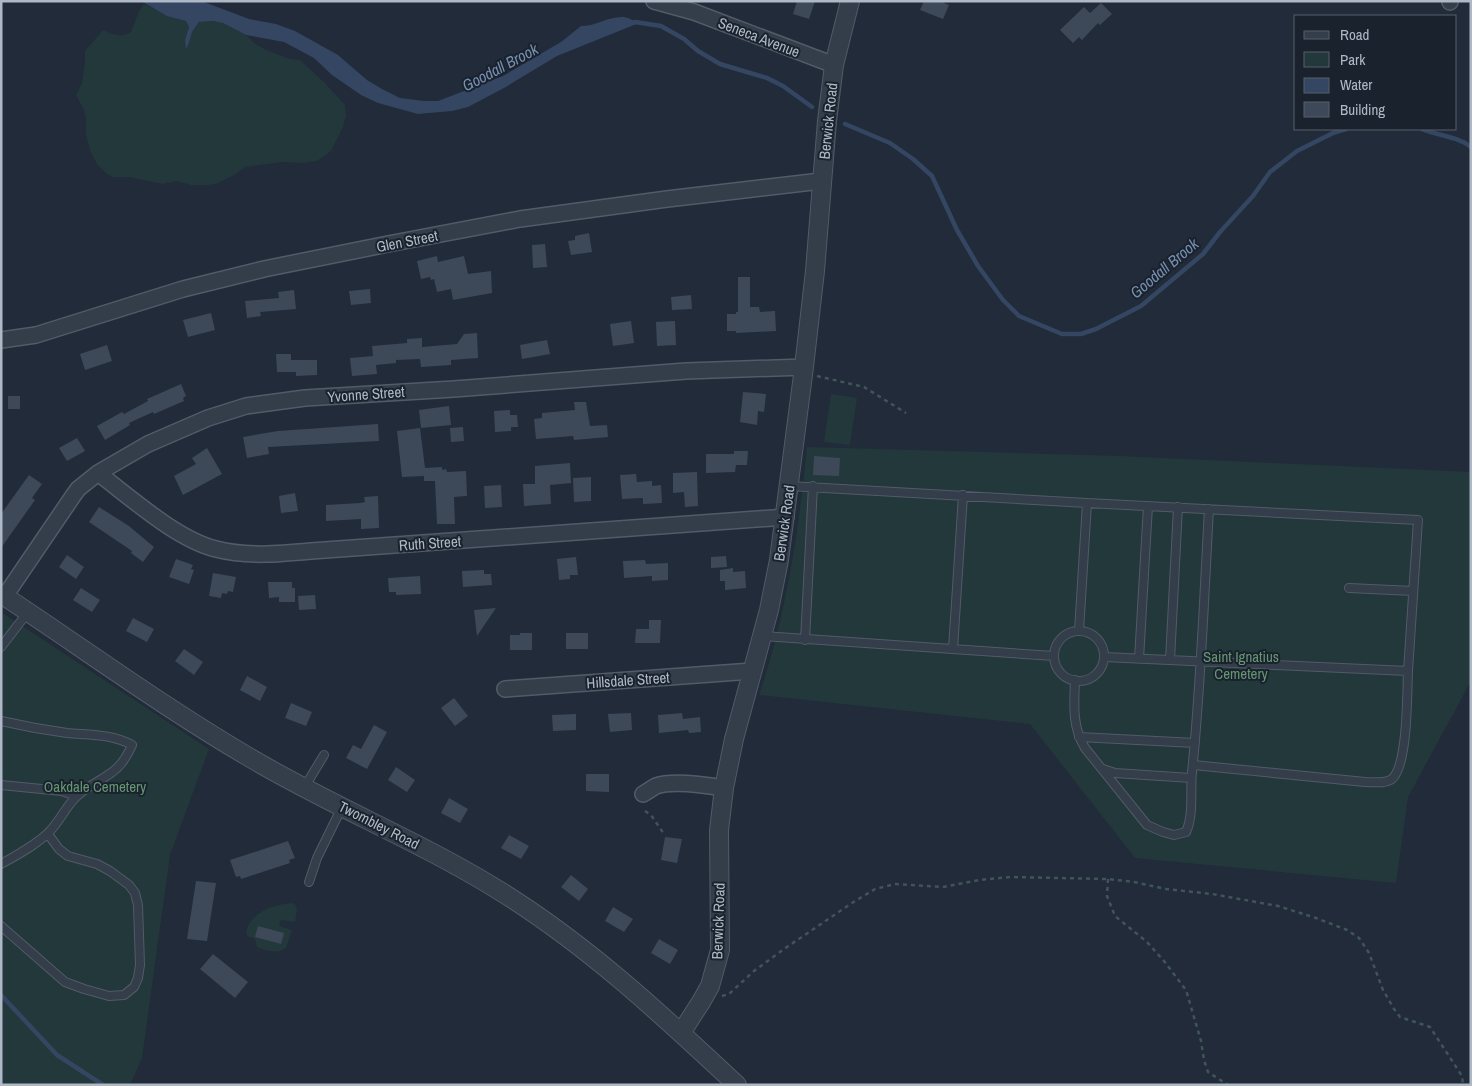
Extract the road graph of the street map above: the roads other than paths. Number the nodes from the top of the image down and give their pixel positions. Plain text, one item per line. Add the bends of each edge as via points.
1 (654, 1) edge
2 (850, 1) edge
3 (834, 65) junction
4 (822, 181) junction
5 (1, 340) edge
6 (804, 371) junction
7 (98, 473) junction
8 (789, 486) junction
9 (813, 486) junction
10 (963, 496) junction
11 (1086, 503) junction
12 (1148, 506) junction
13 (1178, 507) junction
14 (1209, 509) junction
15 (786, 517) junction
16 (1349, 588) dead end
17 (1413, 591) junction
18 (3, 595) edge
19 (28, 612) junction
20 (1078, 631) junction
21 (762, 636) junction
22 (805, 640) junction
23 (1, 648) edge
24 (953, 649) junction
25 (1054, 656) junction
26 (1104, 657) junction
27 (1139, 658) junction
28 (1170, 660) junction
29 (1200, 662) junction
30 (752, 671) junction
31 (1408, 672) junction
32 (1074, 680) junction
33 (505, 689) dead end
34 (1, 721) edge
35 (1079, 737) junction
36 (1195, 743) junction
37 (324, 755) dead end
38 (1193, 765) junction
39 (1099, 767) junction
40 (1192, 778) junction
41 (1, 785) edge
42 (304, 788) junction
43 (724, 788) junction
44 (643, 794) dead end
45 (76, 796) junction
46 (342, 807) junction
47 (48, 834) junction
48 (1, 864) edge
49 (310, 882) dead end
50 (1, 926) edge
51 (681, 1033) junction
52 (737, 1085) edge

1 - 3 street, Seneca Avenue via 694,12
2 - 3 street, Berwick Road
3 - 4 street, Berwick Road
4 - 5 street, Glen Street via 520,219 388,244 201,285 36,335
4 - 6 street, Berwick Road
6 - 7 street, Yvonne Street via 686,371 260,403 208,418 148,444
6 - 8 street, Berwick Road
7 - 15 street, Ruth Street via 172,528 214,548 246,554
7 - 18 street, Yvonne Street via 78,489
8 - 9 lane
8 - 15 street, Berwick Road
9 - 10 lane
9 - 22 lane
10 - 11 lane
10 - 24 lane
11 - 12 lane
11 - 20 lane
12 - 13 lane
12 - 27 lane
13 - 14 lane
13 - 28 lane
14 - 17 lane via 1418,520
14 - 29 lane
15 - 21 street, Berwick Road
16 - 17 lane
17 - 31 lane
18 - 19 street, Twombley Road
19 - 23 lane
19 - 42 street, Twombley Road via 201,727
20 - 25 lane via 1066,634
20 - 26 lane via 1096,638
21 - 22 lane
21 - 30 street, Berwick Road
22 - 24 lane
24 - 25 lane
25 - 32 lane via 1059,672
26 - 27 lane
26 - 32 lane via 1096,674
27 - 28 lane
28 - 29 lane
29 - 31 lane
29 - 36 lane
30 - 33 street, Hillsdale Street
30 - 43 street, Berwick Road
31 - 38 lane via 1402,755 1398,769 1389,781 1365,782
32 - 35 lane via 1075,721
34 - 45 lane via 117,737 132,745 117,769
35 - 36 lane
35 - 39 lane
36 - 38 lane
37 - 42 lane
38 - 40 lane
39 - 40 lane via 1115,773
39 - 40 lane via 1147,825 1174,835 1186,832 1188,828
41 - 45 lane via 62,791
42 - 46 street, Twombley Road
43 - 44 street via 665,784
43 - 51 street, Berwick Road via 719,838 720,950 713,979
45 - 47 lane
46 - 49 lane via 316,858
46 - 51 street, Twombley Road via 439,855 510,897 602,964
47 - 48 lane
47 - 50 lane via 68,856 110,871 135,893 140,965 136,983 124,995 114,996 65,982
51 - 52 street, Twombley Road

